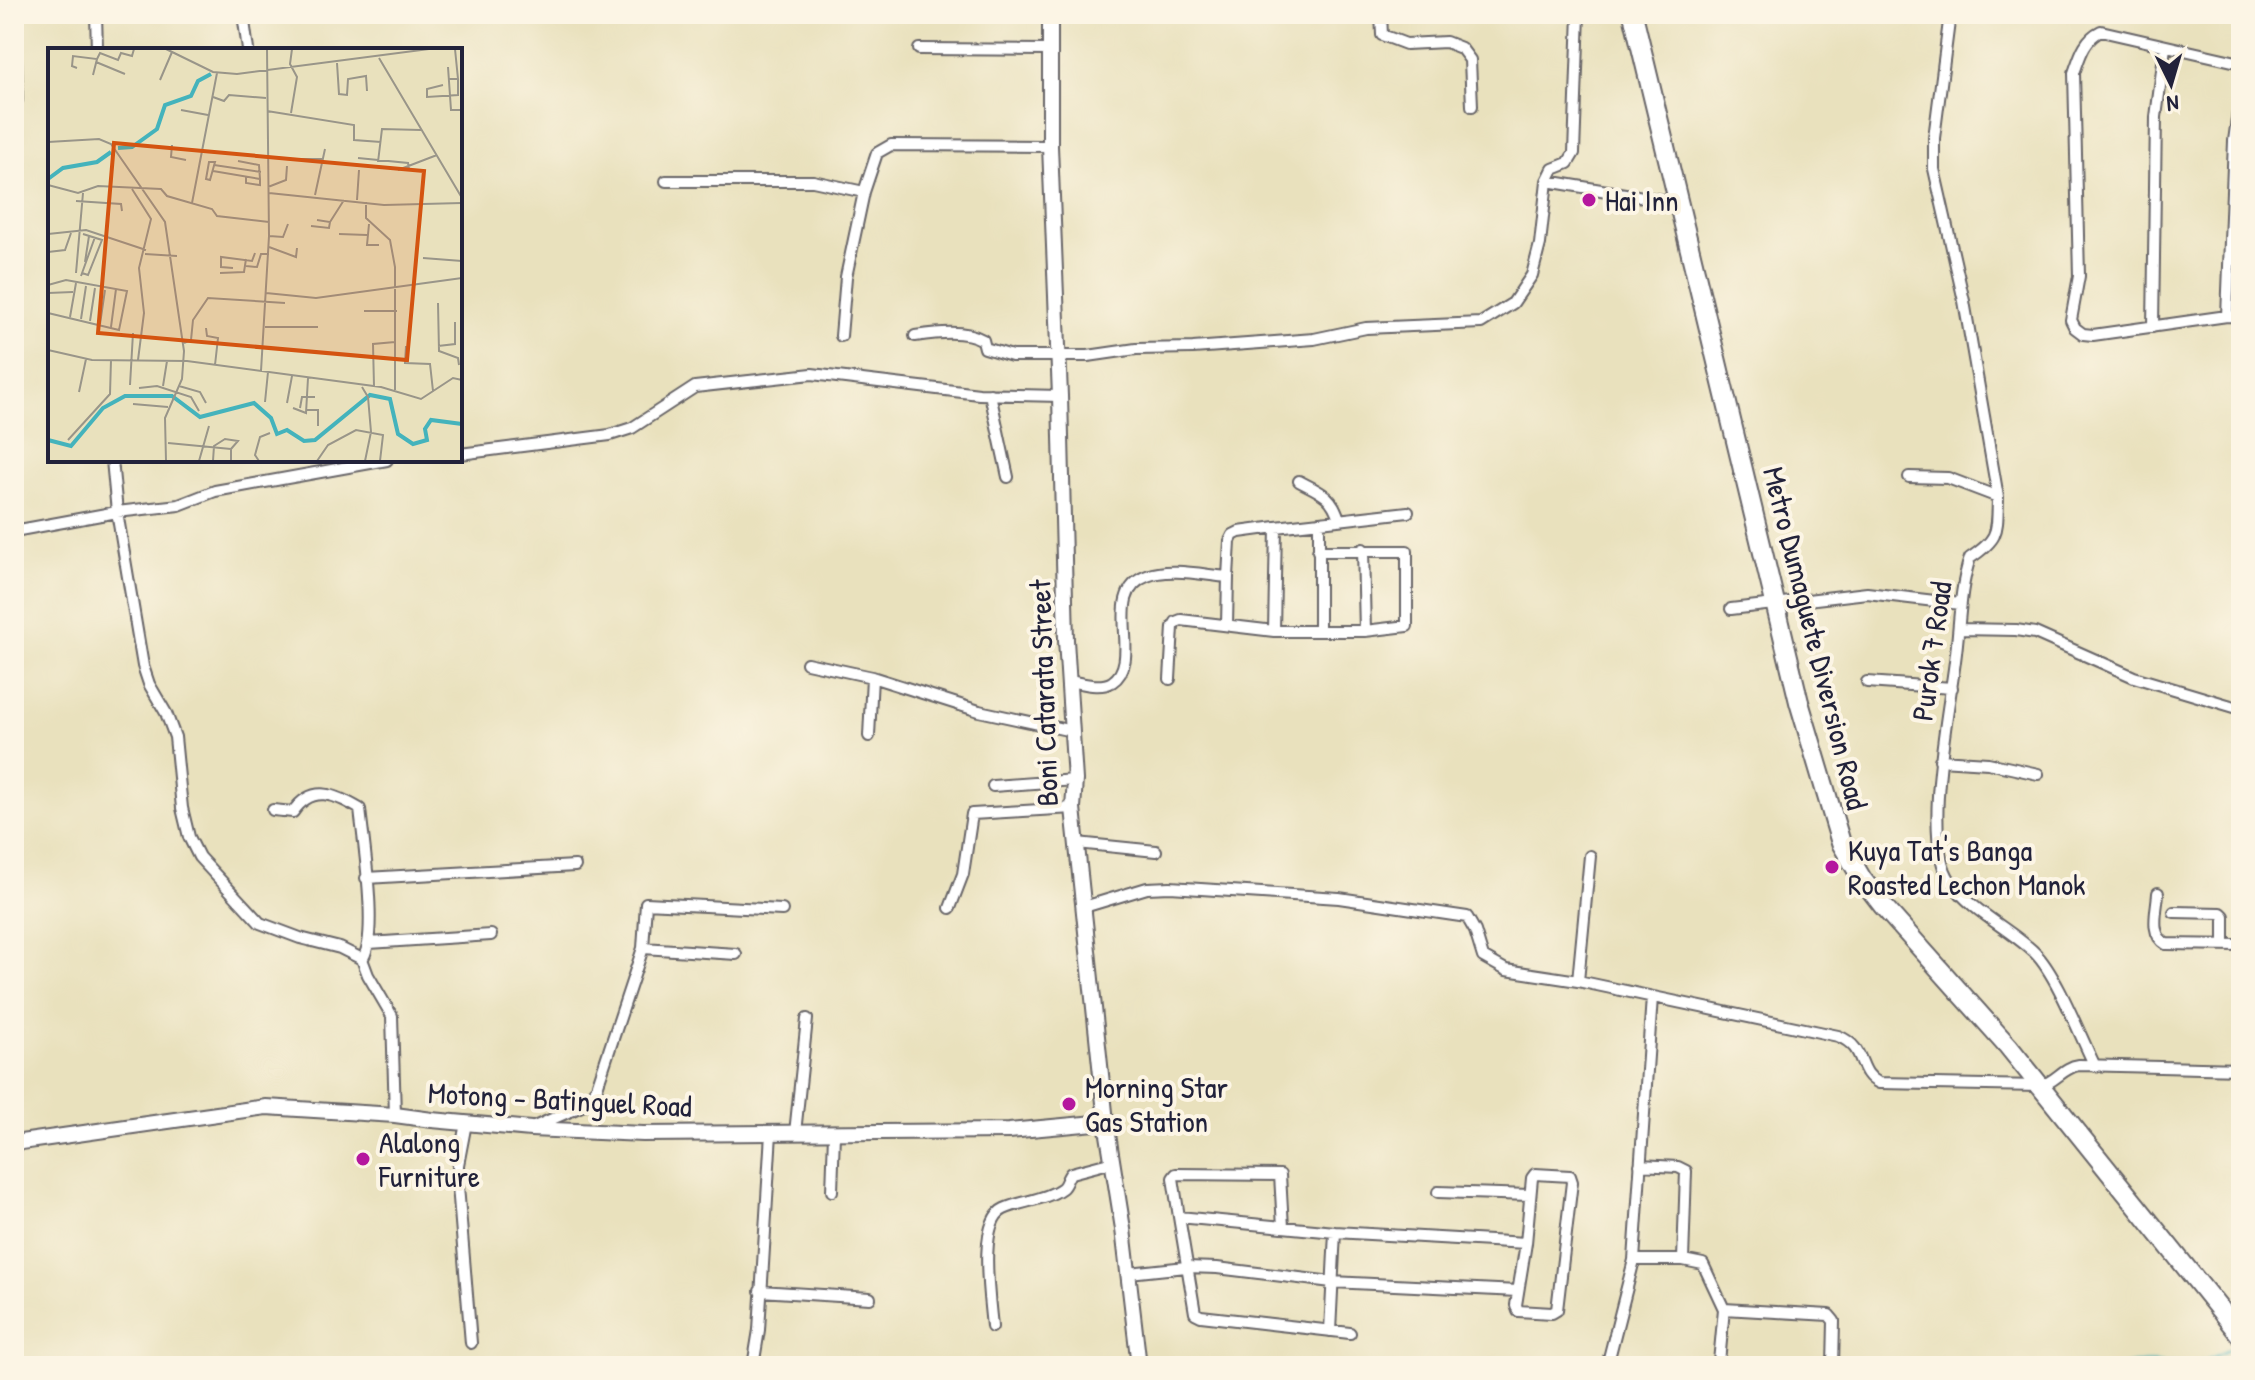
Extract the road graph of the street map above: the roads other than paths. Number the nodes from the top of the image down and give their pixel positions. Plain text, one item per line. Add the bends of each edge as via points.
1 (15, 14) edge
2 (96, 14) edge
3 (243, 14) edge
4 (1050, 14) edge
5 (1381, 14) edge
6 (1579, 14) edge
7 (1633, 14) edge
8 (1950, 14) edge
9 (2165, 47) junction
10 (97, 48) edge
11 (248, 48) edge
12 (919, 49) dead end
13 (1050, 50) junction
14 (2241, 63) edge
15 (2241, 90) edge
16 (17, 100) dead end
17 (1472, 106) dead end
18 (1050, 146) junction
19 (666, 181) dead end
20 (1547, 181) junction
21 (864, 192) junction
22 (1679, 203) junction
23 (2227, 316) junction
24 (2241, 317) edge
25 (2153, 327) junction
26 (841, 336) dead end
27 (915, 336) dead end
28 (1057, 356) junction
29 (990, 394) junction
30 (1060, 396) junction
31 (462, 454) edge
32 (112, 462) edge
33 (376, 462) edge
34 (1008, 477) dead end
35 (1909, 477) dead end
36 (1299, 481) dead end
37 (1998, 497) junction
38 (117, 512) junction
39 (1408, 512) dead end
40 (1339, 519) junction
41 (1319, 522) junction
42 (1276, 527) junction
43 (14, 531) edge
44 (1363, 549) junction
45 (1318, 551) junction
46 (1228, 577) junction
47 (1776, 603) junction
48 (1960, 604) junction
49 (1731, 609) dead end
50 (1227, 625) junction
51 (1959, 629) junction
52 (1274, 631) junction
53 (1319, 631) junction
54 (1365, 631) junction
55 (807, 663) dead end
56 (872, 677) junction
57 (1170, 679) dead end
58 (1069, 681) junction
59 (1867, 682) dead end
60 (1952, 688) junction
61 (2241, 709) edge
62 (1072, 731) junction
63 (869, 736) dead end
64 (1940, 760) junction
65 (2038, 774) dead end
66 (1075, 780) junction
67 (993, 786) dead end
68 (1073, 808) junction
69 (273, 810) dead end
70 (1077, 843) junction
71 (1156, 851) dead end
72 (1590, 856) dead end
73 (575, 866) dead end
74 (366, 878) junction
75 (2158, 893) dead end
76 (1084, 907) junction
77 (950, 908) dead end
78 (782, 910) dead end
79 (2174, 912) dead end
80 (491, 935) dead end
81 (369, 943) junction
82 (2224, 945) junction
83 (2241, 945) edge
84 (643, 948) junction
85 (736, 954) dead end
86 (362, 959) junction
87 (1578, 981) junction
88 (1652, 997) junction
89 (807, 1019) dead end
90 (2095, 1066) junction
91 (2241, 1069) edge
92 (2040, 1086) junction
93 (395, 1115) junction
94 (1106, 1122) junction
95 (466, 1123) junction
96 (531, 1129) junction
97 (771, 1133) junction
98 (795, 1133) junction
99 (834, 1134) junction
100 (14, 1143) edge
101 (1113, 1162) junction
102 (1640, 1165) junction
103 (832, 1191) dead end
104 (1438, 1192) dead end
105 (1530, 1195) junction
106 (1179, 1217) junction
107 (1283, 1227) junction
108 (1335, 1232) junction
109 (1526, 1243) junction
110 (1634, 1260) junction
111 (1683, 1260) junction
112 (1186, 1267) junction
113 (1129, 1273) junction
114 (1332, 1282) junction
115 (760, 1291) junction
116 (1518, 1291) junction
117 (870, 1298) dead end
118 (1724, 1309) junction
119 (992, 1327) dead end
120 (1330, 1331) junction
121 (1350, 1333) dead end
122 (2241, 1336) edge
123 (471, 1343) dead end
124 (1743, 1365) edge
125 (753, 1366) edge
126 (1139, 1366) edge
127 (1607, 1366) edge
128 (1833, 1366) edge

1 - 16 street
2 - 10 street
3 - 11 street
4 - 13 street, Boni Catarata Street
5 - 17 street via 1382,35 1406,44 1446,42 1461,48 1470,60
6 - 20 street via 1574,153 1568,163 1553,169
7 - 22 highway, Metro Dumaguete Diversion Road
8 - 37 street, Purok 7 Road via 1934,169 1964,301
9 - 14 street
9 - 25 street via 2156,117
9 - 25 street via 2101,31 2083,47 2074,73 2079,276 2071,320 2083,334 2093,335
12 - 13 street
13 - 18 street, Boni Catarata Street
15 - 23 street
18 - 21 street via 891,145 877,153
18 - 28 street, Boni Catarata Street
19 - 21 street via 813,181
20 - 22 street
20 - 28 street via 1532,275 1513,303 1481,323
21 - 26 street via 846,277
22 - 47 highway, Metro Dumaguete Diversion Road
23 - 24 street
23 - 25 street
27 - 28 street via 975,335 995,353
28 - 30 street, Boni Catarata Street
29 - 30 street
29 - 31 street via 812,374 695,387 632,428 610,435
29 - 34 street
30 - 58 street, Boni Catarata Street
32 - 38 street
33 - 38 street via 215,491 179,505
35 - 37 street via 1948,478
36 - 40 street via 1328,497
37 - 48 street, Purok 7 Road via 1997,529 1991,544 1970,558
38 - 43 street
38 - 86 street via 143,666 175,737 182,808 199,857 260,923
39 - 40 street
40 - 41 street
41 - 42 street
41 - 45 street
42 - 46 street via 1233,535
42 - 52 street
44 - 45 street
44 - 54 street
44 - 54 street via 1403,550 1409,555 1407,626
45 - 53 street
46 - 50 street
46 - 58 street via 1143,577 1129,590 1124,609 1121,672 1111,683
47 - 48 street via 1867,593
47 - 49 street
47 - 92 highway, Metro Dumaguete Diversion Road via 1813,755 1841,843 1883,906
48 - 51 street, Purok 7 Road
50 - 52 street
50 - 57 street via 1176,622
51 - 60 street, Purok 7 Road
51 - 61 street via 2035,633 2134,677
52 - 53 street
53 - 54 street
55 - 56 street
56 - 62 street via 979,711
56 - 63 street
58 - 62 street, Boni Catarata Street
59 - 60 street
60 - 64 street, Purok 7 Road
62 - 66 street, Boni Catarata Street
64 - 65 street
64 - 90 street, Purok 7 Road via 1940,859 1950,881 2035,953
66 - 67 street
66 - 68 street, Boni Catarata Street
68 - 70 street, Boni Catarata Street
68 - 77 street via 972,814 963,874
69 - 74 street via 293,812 301,799 314,793 341,798 360,809
70 - 71 street
70 - 76 street, Boni Catarata Street
72 - 87 street
73 - 74 street
74 - 81 street
75 - 82 street via 2159,940
76 - 87 street via 1147,888 1170,887 1339,898 1467,917 1483,957 1506,970
76 - 94 street, Boni Catarata Street
78 - 84 street via 646,903
79 - 82 street via 2221,913
80 - 81 street
81 - 86 street
82 - 83 street
84 - 85 street
84 - 96 street via 597,1087 586,1104
86 - 93 street via 392,1016
87 - 88 street
88 - 92 street via 1838,1036 1855,1046 1867,1073 1879,1083
88 - 102 street
89 - 98 street
90 - 91 street
90 - 92 street via 2072,1066
92 - 122 highway, Metro Dumaguete Diversion Road
93 - 95 street, Motong - Batinguel Road
93 - 100 street, Motong - Batinguel Road via 266,1107
94 - 99 street, Motong - Batinguel Road via 1009,1131
94 - 101 street, Boni Catarata Street
95 - 96 street, Motong - Batinguel Road
95 - 123 street via 458,1186
96 - 97 street, Motong - Batinguel Road
97 - 98 street, Motong - Batinguel Road
97 - 115 street
98 - 99 street, Motong - Batinguel Road
99 - 103 street
101 - 113 street, Boni Catarata Street
101 - 119 street via 1071,1173 1060,1189 996,1214 987,1243
102 - 110 street
102 - 111 street via 1686,1171
104 - 105 street
105 - 109 street
105 - 116 street via 1535,1174 1570,1176 1557,1310 1518,1311
106 - 107 street
106 - 107 street via 1176,1174 1280,1175
106 - 112 street
107 - 108 street
108 - 109 street
108 - 114 street
109 - 116 street
110 - 111 street
110 - 127 street
111 - 118 street via 1706,1267
112 - 113 street
112 - 114 street
112 - 120 street via 1195,1313 1201,1316
113 - 126 street, Boni Catarata Street
114 - 116 street
114 - 120 street
115 - 117 street
115 - 125 street
118 - 124 street via 1719,1362
118 - 128 street via 1829,1315 1834,1321
120 - 121 street

